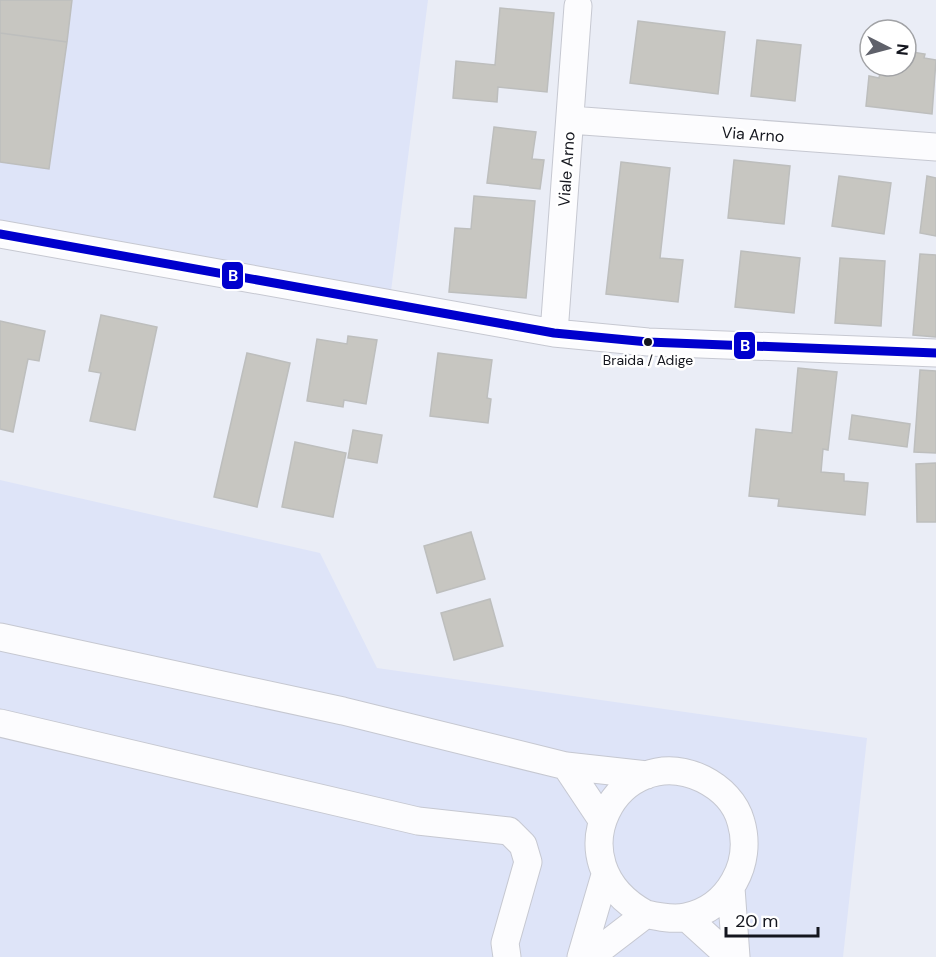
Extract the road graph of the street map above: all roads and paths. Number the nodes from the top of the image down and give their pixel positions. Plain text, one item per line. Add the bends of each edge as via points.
1 (578, 6) dead end
2 (570, 120) junction
3 (936, 147) edge
4 (0, 234) edge
5 (554, 333) junction
6 (936, 353) edge
7 (0, 637) edge
8 (0, 723) edge
9 (566, 766) junction
10 (647, 775) junction
11 (602, 820) junction
12 (605, 875) junction
13 (731, 888) junction
14 (646, 914) junction
15 (686, 917) junction
16 (507, 957) edge
17 (581, 957) edge
18 (590, 957) edge
19 (730, 957) edge
20 (736, 957) edge

1 - 2 street, Viale Arno
2 - 3 street, Via Arno
2 - 5 street, Viale Arno
4 - 5 street
5 - 6 street via 648,342
7 - 9 street via 343,711
8 - 16 street via 418,821 509,831 524,845 528,862 506,943
9 - 10 street
9 - 11 street
10 - 11 street via 628,785 612,801
10 - 13 street via 670,771 693,774 714,784 731,800 741,821 745,844 742,867
11 - 12 street via 598,839
12 - 14 street via 629,905
12 - 17 street
13 - 15 street via 719,901
13 - 20 street
14 - 15 street
14 - 18 street
15 - 19 street

